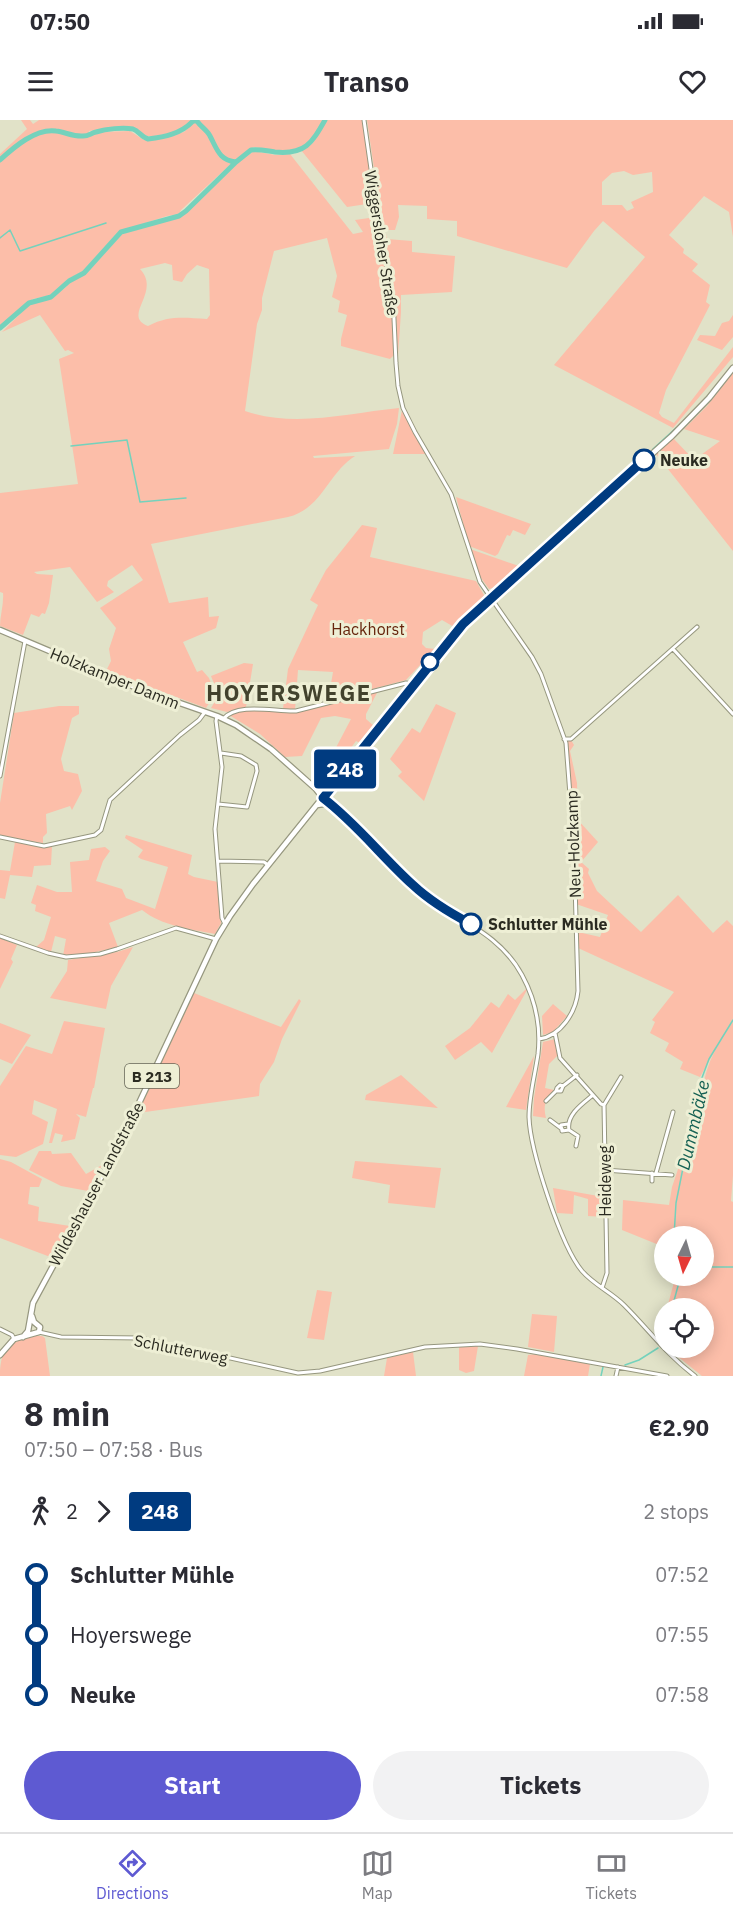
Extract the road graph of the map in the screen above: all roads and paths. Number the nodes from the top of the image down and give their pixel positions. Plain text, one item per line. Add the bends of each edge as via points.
1 (364, 120) edge
2 (733, 368) edge
3 (490, 598) junction
4 (698, 627) dead end
5 (0, 630) edge
6 (25, 641) junction
7 (673, 649) junction
8 (413, 684) junction
9 (205, 712) junction
10 (733, 714) edge
11 (220, 718) junction
12 (564, 739) junction
13 (221, 753) junction
14 (0, 776) edge
15 (330, 788) junction
16 (317, 789) junction
17 (324, 796) junction
18 (218, 804) junction
19 (331, 804) junction
20 (316, 805) junction
21 (0, 837) edge
22 (218, 861) junction
23 (268, 865) junction
24 (225, 924) junction
25 (0, 936) edge
26 (216, 939) junction
27 (555, 1034) junction
28 (539, 1039) junction
29 (577, 1075) junction
30 (621, 1077) dead end
31 (593, 1095) junction
32 (546, 1101) dead end
33 (604, 1105) junction
34 (674, 1112) dead end
35 (550, 1120) dead end
36 (568, 1124) junction
37 (562, 1129) junction
38 (568, 1130) junction
39 (576, 1146) dead end
40 (605, 1170) junction
41 (654, 1174) junction
42 (672, 1175) dead end
43 (652, 1180) dead end
44 (602, 1288) junction
45 (32, 1323) junction
46 (0, 1329) edge
47 (40, 1330) junction
48 (30, 1332) junction
49 (14, 1339) junction
50 (0, 1354) edge
51 (618, 1367) junction
52 (693, 1375) edge
53 (616, 1376) edge
54 (667, 1376) edge

1 - 3 street, Wiggersloher Straße via 393,297 398,386 403,408 451,494 474,569
2 - 3 main road, Wildeshauser Landstraße / B 213 via 672,436
3 - 8 main road, Wildeshauser Landstraße / B 213
3 - 12 street, Neu-Holzkamp via 532,657
4 - 7 street
5 - 6 main road, Holzkamper Damm
6 - 9 main road, Holzkamper Damm
6 - 14 street
7 - 10 street
7 - 12 street via 571,739
8 - 11 street via 296,711 247,708
8 - 15 main road, Wildeshauser Landstraße / B 213
9 - 11 main road, Holzkamper Damm
9 - 21 street via 110,800 95,835 44,846
11 - 13 street via 216,721
11 - 16 main road, Holzkamper Damm via 262,743
12 - 27 street, Neu-Holzkamp via 571,792 578,991 574,1010
13 - 18 street
13 - 18 street via 241,756 258,768 247,807
15 - 16 main road
15 - 17 main road, Wildeshauser Landstraße / B 213
16 - 17 main road, Holzkamper Damm
17 - 19 street
17 - 20 main road, Wildeshauser Landstraße / B 213
18 - 22 street
19 - 20 main road
19 - 28 street via 413,886 494,939 509,955 530,993
20 - 23 main road, Wildeshauser Landstraße / B 213
22 - 23 street
22 - 24 street
23 - 24 main road, Wildeshauser Landstraße / B 213
24 - 26 main road, Wildeshauser Landstraße / B 213
25 - 26 street via 66,957 108,951 176,928
26 - 45 main road, Wildeshauser Landstraße / B 213 via 125,1133 33,1303
27 - 28 street
27 - 29 street via 560,1058
28 - 44 street via 529,1118 531,1136 570,1254
29 - 31 street
29 - 32 street
30 - 33 street
31 - 33 street
31 - 36 street via 577,1108
33 - 40 street, Heideweg
34 - 41 street
35 - 37 street
36 - 37 street via 561,1125
36 - 38 street
37 - 38 street
38 - 39 street via 578,1136
40 - 41 street
40 - 44 street, Heideweg via 607,1273
41 - 42 street
41 - 43 street
44 - 52 street
45 - 47 main road via 38,1323
45 - 48 main road
46 - 49 street
47 - 48 main road
47 - 51 street, Schlutterweg via 61,1337 140,1338 298,1373 455,1344 497,1345
48 - 49 main road
49 - 50 main road
51 - 53 street
51 - 54 street, Schlutterweg

